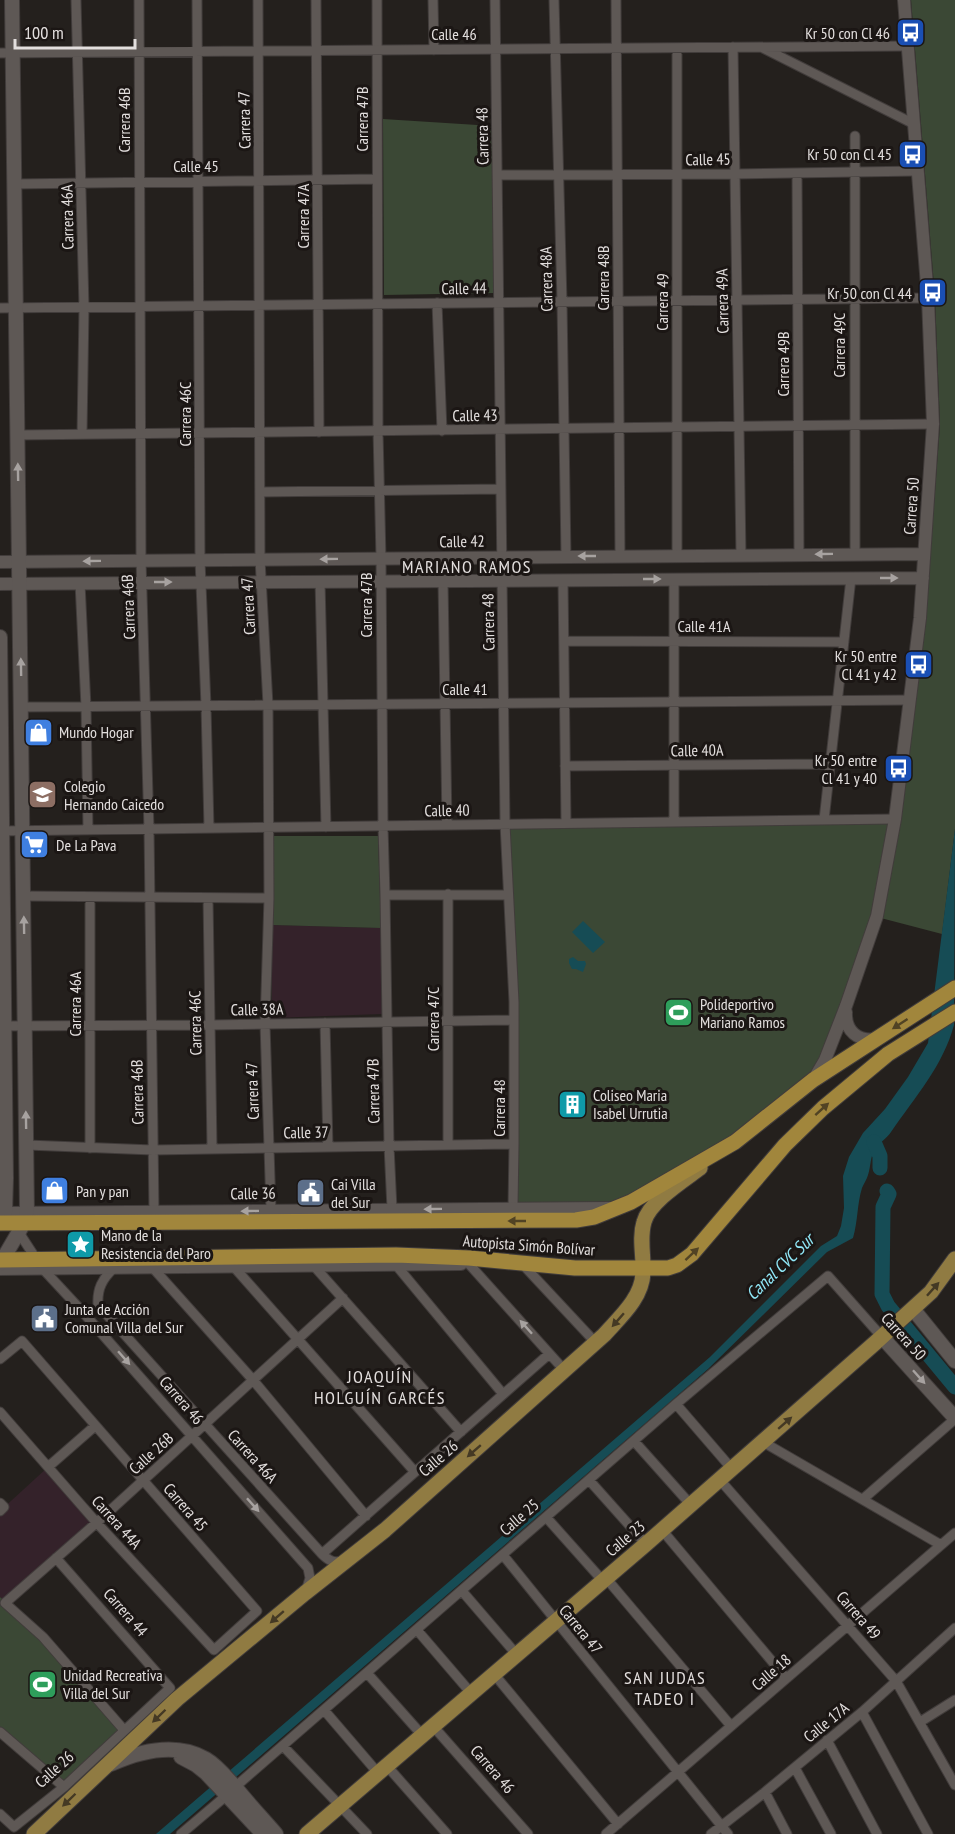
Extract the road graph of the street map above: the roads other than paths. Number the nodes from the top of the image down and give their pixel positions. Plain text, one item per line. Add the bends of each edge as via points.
1 (12, 0) edge
2 (76, 0) edge
3 (139, 0) edge
4 (197, 0) edge
5 (258, 0) edge
6 (316, 0) edge
7 (377, 0) edge
8 (433, 0) edge
9 (495, 0) edge
10 (554, 0) edge
11 (616, 0) edge
12 (904, 0) edge
13 (908, 46) junction
14 (733, 47) junction
15 (761, 47) junction
16 (554, 48) junction
17 (616, 48) junction
18 (677, 48) junction
19 (496, 49) junction
20 (317, 50) junction
21 (377, 50) junction
22 (434, 50) junction
23 (198, 51) junction
24 (259, 51) junction
25 (78, 52) junction
26 (139, 52) junction
27 (6, 53) edge
28 (914, 124) junction
29 (855, 136) dead end
30 (854, 171) junction
31 (918, 171) junction
32 (797, 173) junction
33 (617, 174) junction
34 (735, 174) junction
35 (498, 175) junction
36 (559, 175) junction
37 (677, 175) junction
38 (318, 179) junction
39 (377, 179) junction
40 (259, 180) junction
41 (199, 181) junction
42 (82, 182) junction
43 (139, 182) junction
44 (15, 184) junction
45 (928, 298) junction
46 (798, 299) junction
47 (854, 299) junction
48 (737, 300) junction
49 (618, 301) junction
50 (677, 301) junction
51 (562, 302) junction
52 (437, 303) junction
53 (499, 303) junction
54 (378, 304) junction
55 (259, 305) junction
56 (318, 305) junction
57 (200, 306) junction
58 (84, 307) junction
59 (140, 307) junction
60 (0, 308) edge
61 (16, 308) junction
62 (933, 424) junction
63 (855, 426) junction
64 (739, 427) junction
65 (799, 427) junction
66 (677, 428) junction
67 (564, 429) junction
68 (619, 429) junction
69 (442, 430) junction
70 (501, 430) junction
71 (378, 431) junction
72 (319, 432) junction
73 (200, 433) junction
74 (260, 433) junction
75 (82, 434) junction
76 (140, 434) junction
77 (18, 435) junction
78 (501, 489) junction
79 (380, 491) junction
80 (260, 492) junction
81 (855, 554) junction
82 (924, 554) junction
83 (741, 555) junction
84 (800, 555) junction
85 (620, 556) junction
86 (677, 556) junction
87 (502, 557) junction
88 (566, 557) junction
89 (381, 558) junction
90 (260, 559) junction
91 (141, 560) junction
92 (200, 560) junction
93 (19, 561) junction
94 (0, 562) edge
95 (852, 578) junction
96 (923, 578) junction
97 (674, 579) junction
98 (502, 580) junction
99 (563, 580) junction
100 (320, 581) junction
101 (381, 581) junction
102 (442, 581) junction
103 (202, 582) junction
104 (261, 582) junction
105 (80, 583) junction
106 (142, 583) junction
107 (0, 584) edge
108 (20, 584) junction
109 (0, 637) edge
110 (564, 641) junction
111 (674, 641) junction
112 (844, 642) junction
113 (0, 646) edge
114 (910, 700) junction
115 (837, 701) junction
116 (674, 702) junction
117 (564, 703) junction
118 (381, 704) junction
119 (444, 704) junction
120 (504, 704) junction
121 (268, 705) junction
122 (324, 705) junction
123 (145, 706) junction
124 (206, 706) junction
125 (0, 707) edge
126 (21, 707) junction
127 (86, 707) junction
128 (830, 764) junction
129 (674, 765) junction
130 (565, 766) junction
131 (895, 819) junction
132 (824, 820) junction
133 (674, 822) junction
134 (566, 823) junction
135 (505, 824) junction
136 (447, 825) junction
137 (382, 826) junction
138 (267, 827) junction
139 (326, 827) junction
140 (208, 828) junction
141 (149, 829) junction
142 (88, 830) junction
143 (1, 831) edge
144 (23, 831) junction
145 (448, 894) junction
146 (385, 895) junction
147 (508, 895) junction
148 (1, 896) edge
149 (23, 896) junction
150 (150, 896) junction
151 (90, 897) junction
152 (208, 898) junction
153 (269, 898) junction
154 (955, 988) edge
155 (846, 1006) junction
156 (955, 1012) edge
157 (514, 1020) junction
158 (448, 1021) junction
159 (387, 1022) junction
160 (325, 1023) junction
161 (265, 1024) junction
162 (25, 1025) junction
163 (90, 1025) junction
164 (151, 1025) junction
165 (210, 1025) junction
166 (2, 1026) edge
167 (877, 1040) junction
168 (813, 1080) junction
169 (735, 1142) junction
170 (514, 1144) junction
171 (27, 1145) junction
172 (448, 1145) junction
173 (3, 1146) edge
174 (389, 1146) junction
175 (328, 1147) junction
176 (90, 1148) junction
177 (212, 1148) junction
178 (269, 1148) junction
179 (153, 1150) junction
180 (615, 1207) junction
181 (513, 1208) junction
182 (392, 1209) junction
183 (271, 1210) junction
184 (154, 1212) junction
185 (109, 1218) junction
186 (10, 1220) edge
187 (642, 1251) junction
188 (955, 1259) edge
189 (193, 1262) junction
190 (1, 1263) edge
191 (39, 1264) junction
192 (469, 1264) junction
193 (396, 1265) junction
194 (314, 1266) junction
195 (234, 1267) junction
196 (114, 1268) junction
197 (153, 1268) junction
198 (526, 1268) junction
199 (575, 1268) junction
200 (643, 1269) junction
201 (662, 1269) junction
202 (828, 1276) joint
203 (343, 1298) junction
204 (910, 1312) junction
205 (885, 1334) junction
206 (298, 1339) junction
207 (596, 1343) junction
208 (549, 1354) junction
209 (0, 1359) edge
210 (955, 1361) edge
211 (565, 1371) junction
212 (253, 1380) junction
213 (503, 1394) junction
214 (676, 1404) junction
215 (0, 1412) edge
216 (955, 1419) edge
217 (204, 1425) junction
218 (95, 1426) junction
219 (461, 1432) junction
220 (192, 1436) junction
221 (634, 1441) junction
222 (763, 1442) junction
223 (48, 1467) junction
224 (415, 1472) junction
225 (726, 1475) junction
226 (143, 1480) junction
227 (589, 1480) junction
228 (863, 1500) junction
229 (691, 1505) junction
230 (366, 1516) junction
231 (546, 1517) junction
232 (96, 1522) junction
233 (662, 1530) junction
234 (955, 1533) edge
235 (646, 1544) junction
236 (941, 1545) junction
237 (322, 1554) junction
238 (503, 1555) junction
239 (349, 1557) junction
240 (56, 1558) junction
241 (604, 1580) junction
242 (462, 1591) junction
243 (304, 1593) junction
244 (556, 1621) junction
245 (848, 1625) junction
246 (955, 1628) edge
247 (417, 1630) junction
248 (214, 1650) joint
249 (517, 1655) junction
250 (367, 1673) junction
251 (494, 1674) junction
252 (786, 1678) junction
253 (896, 1681) junction
254 (170, 1688) joint
255 (471, 1693) junction
256 (955, 1700) edge
257 (324, 1710) junction
258 (862, 1712) junction
259 (920, 1722) junction
260 (731, 1726) junction
261 (124, 1730) junction
262 (428, 1731) junction
263 (0, 1732) edge
264 (827, 1740) junction
265 (284, 1746) junction
266 (104, 1767) junction
267 (795, 1768) junction
268 (383, 1769) junction
269 (678, 1772) junction
270 (955, 1785) edge
271 (64, 1787) junction
272 (229, 1790) junction
273 (765, 1792) junction
274 (341, 1805) junction
275 (0, 1814) edge
276 (618, 1824) junction
277 (722, 1825) junction
278 (875, 1832) edge
279 (34, 1834) edge
280 (181, 1834) edge
281 (263, 1834) edge
282 (276, 1834) edge
283 (307, 1834) edge
284 (366, 1834) edge
285 (447, 1834) edge
286 (528, 1834) edge
287 (606, 1834) edge
288 (711, 1834) edge
289 (728, 1834) edge
290 (787, 1834) edge
291 (831, 1834) edge
292 (864, 1834) edge
293 (928, 1834) edge

1 - 27 main road
2 - 25 street, Carrera 46A
3 - 26 street, Carrera 46B
4 - 23 street, Carrera 46C
5 - 24 street, Carrera 47
6 - 20 street, Carrera 47A
7 - 21 street, Carrera 47B
8 - 22 street
9 - 19 street, Carrera 48
10 - 16 street, Carrera 48A
11 - 17 street, Carrera 48B
12 - 13 street, Carrera 50
13 - 15 street, Calle 46
13 - 28 street, Carrera 50
14 - 15 street, Calle 46
14 - 18 street, Calle 46
14 - 34 street, Carrera 49A
15 - 28 street
16 - 17 street, Calle 46
16 - 19 street, Calle 46
16 - 36 street, Carrera 48A
17 - 18 street, Calle 46
17 - 33 street, Carrera 48B
18 - 37 street, Carrera 49
19 - 22 street, Calle 46
19 - 35 street, Carrera 48
20 - 21 street, Calle 46
20 - 24 street, Calle 46
20 - 38 street, Carrera 47A
21 - 22 street, Calle 46
21 - 39 street, Carrera 47B
23 - 24 street, Calle 46
23 - 26 street, Calle 46
23 - 41 street, Carrera 46C
24 - 40 street, Carrera 47
25 - 26 street, Calle 46
25 - 27 street, Calle 46
25 - 42 street, Carrera 46A
26 - 43 street, Carrera 46B
27 - 44 main road
28 - 31 street, Carrera 50
29 - 30 street, Carrera 49C
30 - 31 street, Calle 45
30 - 32 street, Calle 45
30 - 47 street, Carrera 49C
31 - 45 street, Carrera 50
32 - 34 street, Calle 45
32 - 46 street, Carrera 49B
33 - 36 street, Calle 45
33 - 37 street, Calle 45
33 - 49 street, Carrera 48B
34 - 37 street, Calle 45
34 - 48 street, Carrera 49A
35 - 36 street, Calle 45
35 - 53 street, Carrera 48
36 - 51 street, Carrera 48A
37 - 50 street, Carrera 49
38 - 39 street, Calle 45
38 - 40 street, Calle 45
38 - 56 street, Carrera 47A
39 - 54 street, Carrera 47B
40 - 41 street, Calle 45
40 - 55 street, Carrera 47
41 - 43 street, Calle 45
41 - 57 street, Carrera 46C
42 - 43 street, Calle 45
42 - 44 street, Calle 45
42 - 58 street, Carrera 46A
43 - 59 street, Carrera 46B
44 - 61 main road
45 - 47 street, Calle 44
45 - 62 street, Carrera 50
46 - 47 street, Calle 44
46 - 48 street, Calle 44
46 - 65 street, Carrera 49B
47 - 63 street, Carrera 49C
48 - 50 street, Calle 44
48 - 64 street, Carrera 49A
49 - 50 street, Calle 44
49 - 51 street, Calle 44
49 - 68 street, Carrera 48B
50 - 66 street, Carrera 49
51 - 53 street, Calle 44
51 - 67 street, Carrera 48A
52 - 53 street, Calle 44
52 - 54 street, Calle 44
52 - 69 street
53 - 70 street, Carrera 48
54 - 56 street, Calle 44
54 - 71 street, Carrera 47B
55 - 56 street, Calle 44
55 - 57 street, Calle 44
55 - 74 street, Carrera 47
56 - 72 street, Carrera 47A
57 - 59 street, Calle 44
57 - 73 street, Carrera 46C
58 - 59 street, Calle 44
58 - 61 street, Calle 44
58 - 75 street, Carrera 46A
59 - 76 street, Carrera 46B
60 - 61 street, Calle 44
61 - 77 main road
62 - 63 street, Calle 43
62 - 82 street, Carrera 50
63 - 65 street, Calle 43
63 - 81 street, Carrera 49C
64 - 65 street, Calle 43
64 - 66 street, Calle 43
64 - 83 street, Carrera 49A
65 - 84 street, Carrera 49B
66 - 68 street, Calle 43
66 - 86 street, Carrera 49
67 - 68 street, Calle 43
67 - 70 street, Calle 43
67 - 88 street, Carrera 48A
68 - 85 street, Carrera 48B
69 - 70 street, Calle 43
69 - 71 street, Calle 43
70 - 78 street, Carrera 48
71 - 72 street, Calle 43
71 - 79 street, Carrera 47B
72 - 74 street, Calle 43
73 - 74 street, Calle 43
73 - 76 street, Calle 43
73 - 92 street, Carrera 46C
74 - 80 street, Carrera 47
75 - 76 street, Calle 43
75 - 77 street, Calle 43
76 - 91 street, Carrera 46B
93 -> 77 main road
78 - 79 street
78 - 87 street, Carrera 48
79 - 80 street
79 - 89 street, Carrera 47B
80 - 90 street, Carrera 47
81 - 82 street, Calle 42
81 -> 84 street, Calle 42
82 - 96 street, Carrera 50
83 - 84 street, Calle 42
83 - 86 street, Calle 42
85 - 86 street, Calle 42
85 -> 88 street, Calle 42
87 - 88 street, Calle 42
87 - 89 street, Calle 42
87 - 98 street, Carrera 48
89 -> 90 street, Calle 42
89 - 101 street, Carrera 47B
90 - 92 street, Calle 42
90 - 104 street, Carrera 47
91 - 92 street, Calle 42
91 -> 93 street, Calle 42
91 - 106 street, Carrera 46B
92 - 103 street, Carrera 46C
93 - 94 street, Calle 42
93 - 108 main road
95 -> 96 street
95 - 97 street
95 - 112 street
96 - 114 street, Carrera 50
99 -> 97 street
97 - 111 street
98 - 99 street
98 - 102 street
98 - 120 street, Carrera 48
99 - 110 street
100 - 101 street
100 - 104 street
100 - 122 street
101 - 102 street
101 - 118 street, Carrera 47B
102 - 119 street
103 - 104 street
106 -> 103 street
103 - 124 street, Carrera 46C
104 - 121 street, Carrera 47
105 - 106 street
105 - 108 street
105 - 127 street
106 - 123 street, Carrera 46B
107 - 108 street
126 -> 108 main road
109 - 113 main road
110 - 111 street, Calle 41A
110 - 117 street
111 - 112 street, Calle 41A
111 - 116 street
112 - 115 street
113 - 125 main road
114 - 115 street, Calle 41
114 - 131 street, Carrera 50
115 - 116 street, Calle 41
115 - 128 street
116 - 117 street, Calle 41
116 - 129 street
117 - 120 street, Calle 41
117 - 130 street
118 - 119 street, Calle 41
118 - 122 street, Calle 41
118 - 137 street, Carrera 47B
119 - 120 street, Calle 41
119 - 136 street
120 - 135 street, Carrera 48
121 - 122 street, Calle 41
121 - 124 street, Calle 41
121 - 138 street, Carrera 47
122 - 139 street
123 - 124 street, Calle 41
123 - 127 street, Calle 41
123 - 141 street, Carrera 46B
124 - 140 street, Carrera 46C
125 - 143 main road
126 - 127 street, Calle 41
126 - 144 main road
127 - 142 street
128 - 129 street, Calle 40A
128 - 132 street
129 - 130 street, Calle 40A
129 - 133 street
130 - 134 street
131 - 132 street, Calle 40
131 - 155 street, Carrera 50 via 878,916
132 - 133 street, Calle 40
133 - 134 street, Calle 40
134 - 135 street, Calle 40
135 - 136 street, Calle 40
135 - 147 street, Carrera 48
136 - 137 street, Calle 40
137 - 139 street, Calle 40
137 - 146 street, Carrera 47B
138 - 139 street, Calle 40
138 - 140 street, Calle 40
138 - 153 street, Carrera 47
140 - 141 street, Calle 40
141 - 142 street, Calle 40
141 - 150 street, Carrera 46B
142 - 144 street, Calle 40
143 - 144 street, Calle 40
143 - 148 main road
144 - 149 main road
145 - 146 street
145 - 147 street
145 - 158 street, Carrera 47C
146 - 159 street, Carrera 47B
147 - 157 street, Carrera 48
148 - 166 main road
149 - 151 street
162 -> 149 main road
150 - 151 street
150 - 152 street
150 - 164 street, Carrera 46B
151 - 163 street, Carrera 46A
152 - 153 street
152 - 165 street, Carrera 46C
153 - 161 street, Carrera 47
154 -> 167 highway, Autopista Simón Bolívar
155 - 167 street via 849,1029 861,1039
155 - 168 street, Carrera 50
201 -> 156 highway, Autopista Simón Bolívar via 677,1265 692,1254 785,1145 823,1108 888,1054
157 - 158 street, Calle 38A
157 - 170 street, Carrera 48
158 - 159 street, Calle 38A
158 - 172 street, Carrera 47C
159 - 160 street, Calle 38A
159 - 174 street, Carrera 47B
160 - 161 street, Calle 38A
160 - 175 street
161 - 165 street, Calle 38A
161 - 178 street, Carrera 47
162 - 163 street, Calle 38A
162 - 166 street, Calle 38A
171 -> 162 main road
163 - 164 street, Calle 38A
163 - 176 street, Carrera 46A
164 - 165 street, Calle 38A
164 - 179 street, Carrera 46B
165 - 177 street, Carrera 46C
166 - 173 main road
167 - 168 highway, Autopista Simón Bolívar
168 - 169 highway, Autopista Simón Bolívar
169 - 180 highway, Autopista Simón Bolívar
169 - 187 main road, Calle 26 via 657,1203 644,1222
170 - 172 street, Calle 37
170 - 181 street, Carrera 48
171 - 176 street, Calle 37
171 - 186 main road
172 - 174 street, Calle 37
173 - 186 main road
174 - 175 street, Calle 37
174 - 182 street, Carrera 47B
175 - 178 street, Calle 37
176 - 179 street, Calle 37
177 - 178 street, Calle 37
177 - 179 street, Calle 37
178 - 183 street, Carrera 47
179 - 184 street, Carrera 46B
180 - 181 street, Calle 36
180 -> 185 highway, Autopista Simón Bolívar via 576,1220
181 -> 182 street, Calle 36
182 - 183 street, Calle 36
183 -> 184 street, Calle 36
184 - 185 street, Calle 36
185 - 186 highway, Autopista Simón Bolívar
186 - 190 main road
186 - 191 street, Carrera 46
187 - 200 main road, Calle 26
187 - 201 main road
204 -> 188 main road, Calle 23
189 - 191 highway, Autopista Simón Bolívar
189 - 195 street
189 - 197 street
189 - 199 highway, Autopista Simón Bolívar via 396,1255
190 - 191 highway, Autopista Simón Bolívar
191 - 196 street
191 -> 220 street, Carrera 46
192 - 193 street
192 - 198 street
208 -> 192 street
193 - 194 street
193 - 213 street
194 - 195 street
194 - 203 street
195 - 206 street
196 - 197 street
196 - 217 street, Carrera 46A via 100,1284 98,1305
197 - 212 street
198 - 199 street
198 - 207 street
199 - 200 highway, Autopista Simón Bolívar
200 - 201 highway, Autopista Simón Bolívar
200 -> 207 main road, Calle 26 via 636,1297
202 - 205 street, Carrera 50
202 - 214 street, Calle 25
203 - 206 street, Calle 26B
203 - 219 street
204 - 205 main road, Calle 23
204 - 210 main road, Carrera 50
205 -> 216 main road, Carrera 50
222 -> 205 main road, Calle 23
206 - 212 street, Calle 26B
206 - 224 street
207 - 211 main road, Calle 26
208 - 211 street
208 - 213 street, Calle 26
209 - 218 street, Carrera 45 via 22,1341
211 -> 239 main road, Calle 26 via 385,1530
212 - 217 street, Calle 26B
212 - 230 street
213 - 219 street, Calle 26
214 - 221 street, Calle 25
214 - 225 street, Carrera 49
215 - 223 street, Carrera 44A
216 - 228 street
217 - 220 street, Calle 26B
217 - 237 street, Carrera 46A
218 - 223 street
218 - 226 street, Carrera 45
219 - 224 street, Calle 26
220 - 226 street, Calle 26B
220 -> 243 street, Carrera 46 via 308,1568 310,1578
221 - 227 street, Calle 25
221 - 229 street
222 - 225 main road, Calle 23
222 - 228 street
223 - 232 street, Carrera 44A
224 - 230 street, Calle 26
225 - 229 main road, Calle 23
225 - 245 street, Carrera 49
226 - 232 street, Calle 26B
226 - 248 street, Carrera 45 via 257,1611
227 - 231 street, Calle 25
227 - 235 street
228 - 236 street
229 - 233 main road, Calle 23
230 - 237 street, Calle 26
231 - 238 street, Calle 25
231 - 241 street
232 - 240 street, Calle 26B
232 - 248 street, Carrera 44A
233 - 235 main road, Calle 23
233 - 252 street
234 - 236 street, Calle 18
235 - 241 main road, Calle 23
236 - 245 street, Calle 18
237 - 239 street via 335,1562
238 - 242 street, Calle 25
238 - 244 street, Carrera 47
239 - 243 main road, Calle 26
240 - 254 street, Carrera 44
240 - 261 street, Calle 26B via 5,1603 43,1637
241 - 244 main road, Calle 23
241 - 260 street
242 - 247 street, Calle 25
242 - 249 street
243 -> 266 main road, Calle 26 via 177,1699
244 - 249 main road, Calle 23
244 - 269 street, Carrera 47
245 - 252 street, Calle 18
245 - 253 street, Carrera 49
246 - 253 street, Calle 17A
247 - 250 street, Calle 25
247 - 255 street
249 - 251 main road, Calle 23
250 - 257 street, Calle 25
250 - 262 street, Carrera 46
251 - 255 main road, Calle 23
251 - 276 street
252 - 260 street, Calle 18
253 - 258 street, Calle 17A
253 - 259 street, Carrera 49
254 - 261 street, Calle 26
255 - 262 main road, Calle 23
256 - 259 street
257 - 265 street, Calle 25
257 - 268 street
258 - 264 street, Calle 17A
258 - 293 street
259 - 270 street, Carrera 49
260 - 269 street, Calle 18
261 - 271 street, Calle 26
262 - 268 main road, Calle 23
262 - 286 street, Carrera 46
263 - 271 street
264 - 267 street, Calle 17A
264 - 278 street
265 - 272 street, Calle 25
265 - 274 street
266 - 272 main road via 130,1755 170,1749 194,1754
266 -> 279 main road
267 - 273 street, Calle 17A
267 - 291 street
268 - 274 main road, Calle 23
268 - 285 street
269 - 276 street, Calle 18
269 - 277 street, Carrera 47
271 - 275 street, Calle 26 via 14,1827
272 - 280 street, Calle 25
272 - 281 main road
272 - 282 main road
273 - 277 street, Calle 17A
273 - 290 street
274 - 283 main road, Calle 23
274 - 284 street
276 - 287 street, Calle 18
277 - 288 street, Calle 17A
277 - 289 street, Carrera 47
278 - 292 street

